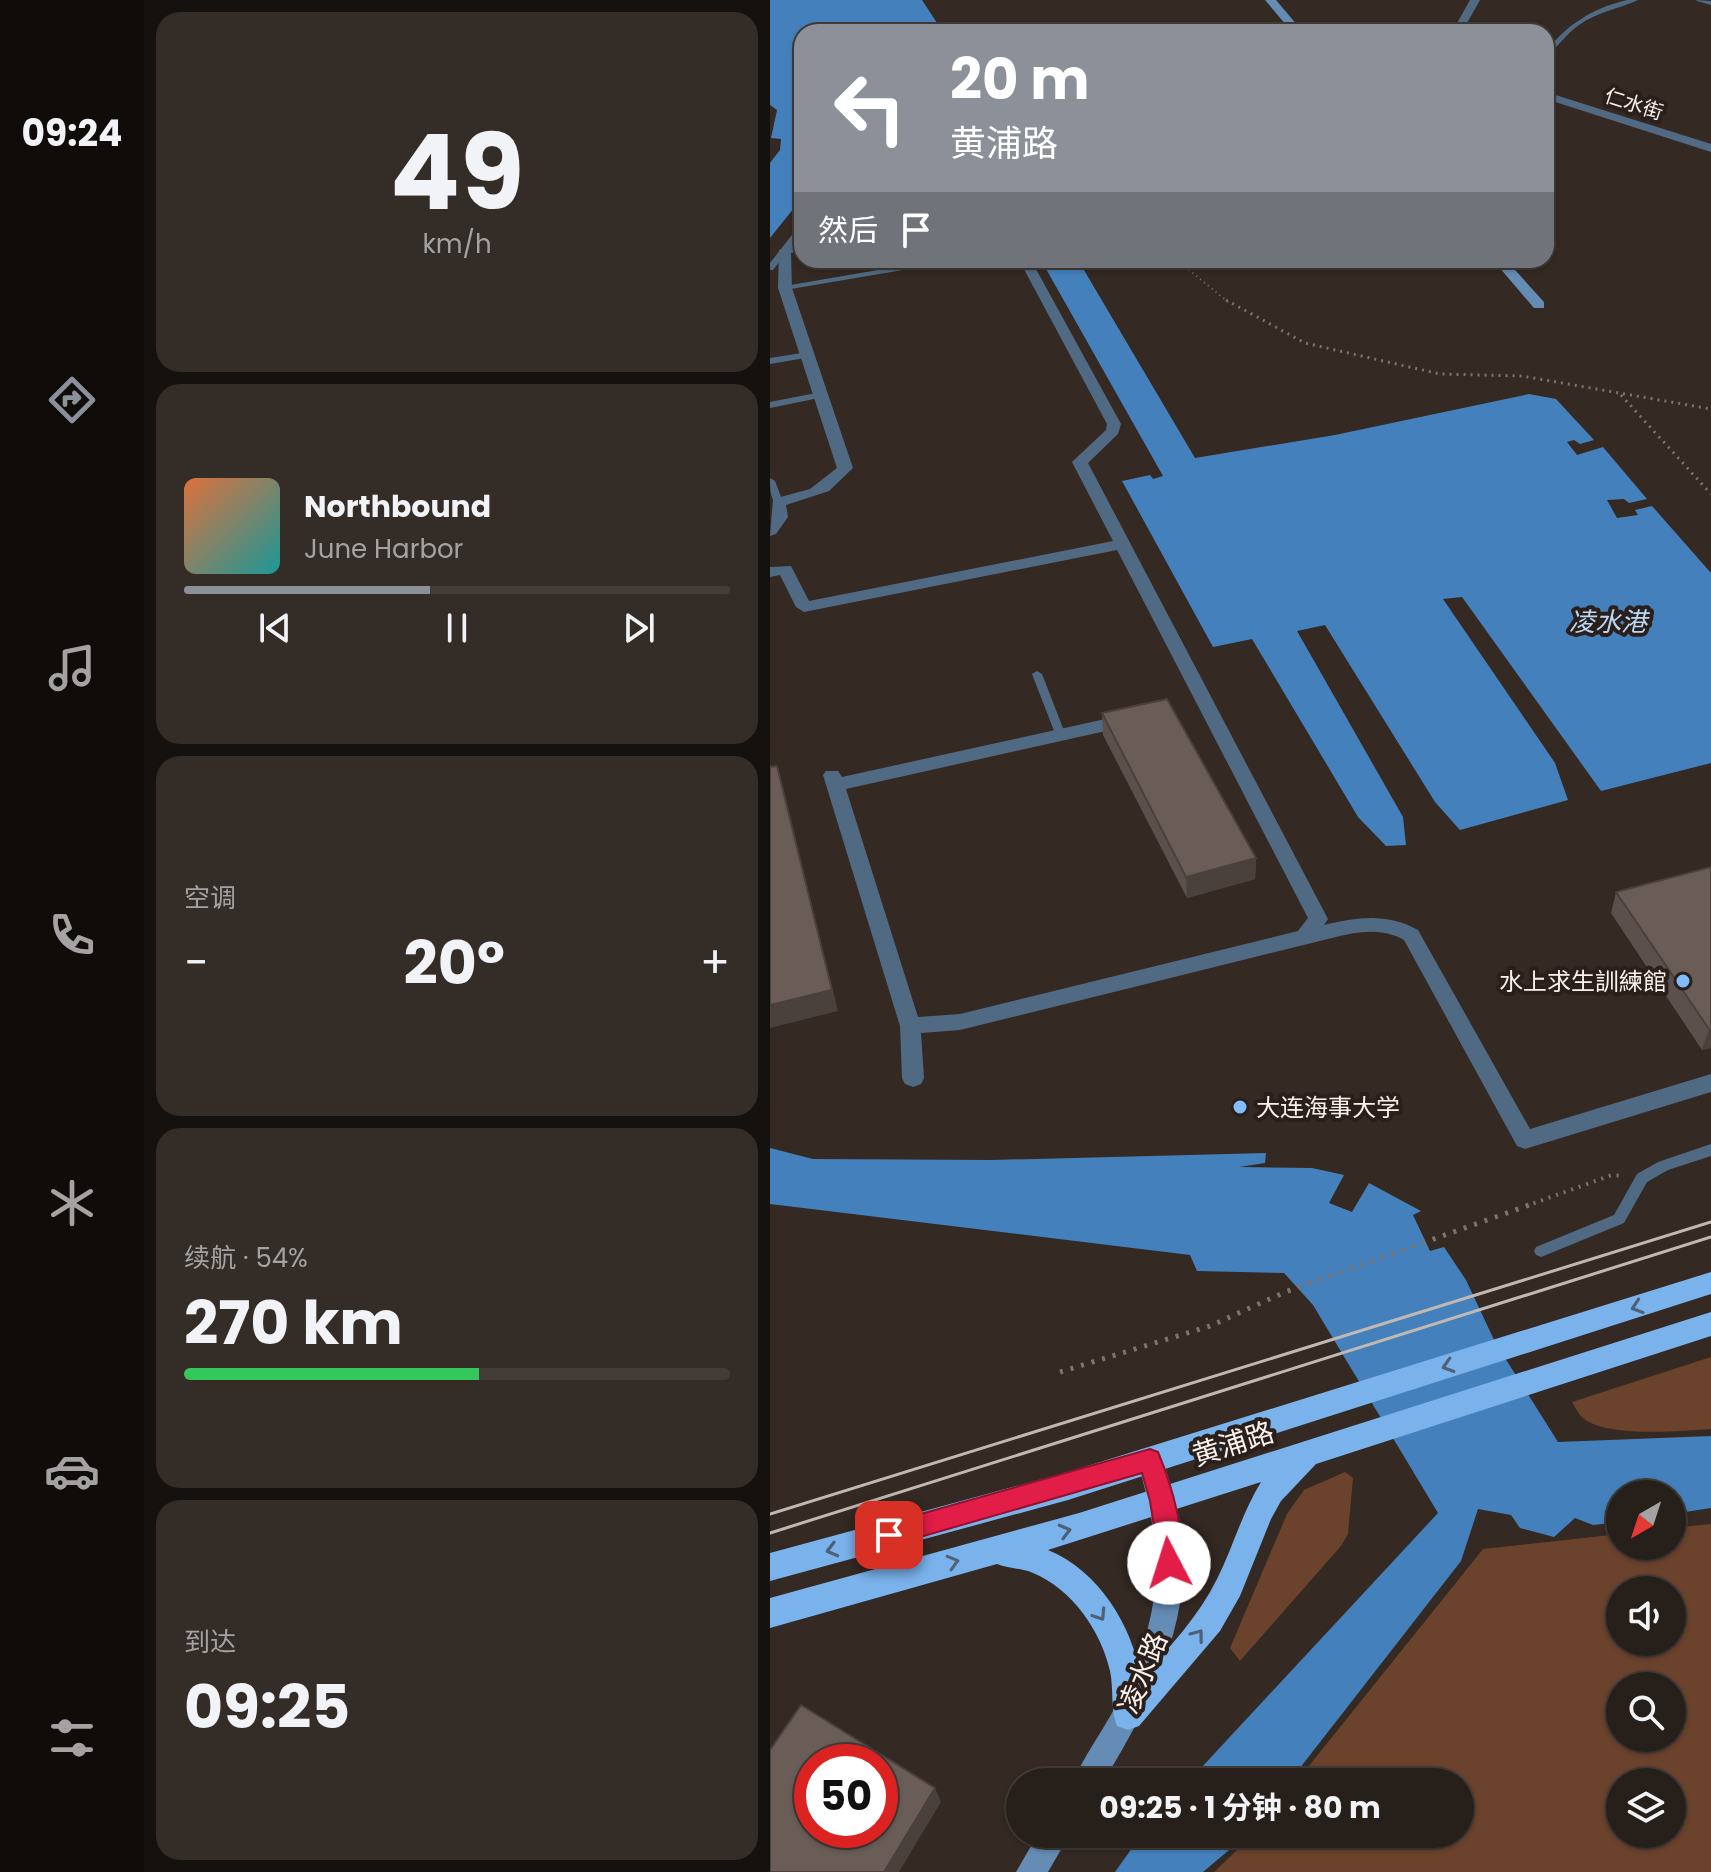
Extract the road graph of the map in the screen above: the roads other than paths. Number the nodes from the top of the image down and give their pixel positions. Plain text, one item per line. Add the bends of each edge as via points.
1 (1270, 0) edge
2 (1475, 0) edge
3 (1635, 0) edge
4 (1699, 0) edge
5 (1711, 3) edge
6 (1291, 24) edge
7 (1461, 24) edge
8 (1554, 47) edge
9 (1554, 98) edge
10 (1711, 148) edge
11 (794, 238) edge
12 (794, 248) edge
13 (785, 250) junction
14 (770, 268) edge
15 (903, 268) edge
16 (1029, 268) edge
17 (1506, 268) edge
18 (785, 288) junction
19 (1539, 305) dead end
20 (808, 355) junction
21 (770, 361) edge
22 (821, 395) junction
23 (770, 405) edge
24 (770, 481) edge
25 (778, 502) junction
26 (770, 531) edge
27 (1122, 544) junction
28 (770, 572) edge
29 (1037, 674) dead end
30 (1143, 717) edge
31 (1061, 736) junction
32 (1305, 937) junction
33 (910, 1026) junction
34 (913, 1078) dead end
35 (1711, 1083) edge
36 (1711, 1150) edge
37 (1541, 1251) dead end
38 (1711, 1283) edge
39 (1711, 1324) edge
40 (1325, 1448) junction
41 (1150, 1460) junction
42 (1162, 1501) junction
43 (990, 1552) junction
44 (770, 1567) edge
45 (770, 1613) edge
46 (1128, 1715) junction
47 (1096, 1768) edge
48 (1046, 1848) edge
49 (1031, 1872) edge

1 - 6 main road
2 - 7 street
3 - 8 lane via 1600,8
4 - 5 lane
9 - 10 street, 仁水街
11 - 13 lane
12 - 13 street
13 - 14 lane
13 - 18 street
15 - 18 lane
16 - 27 street via 1114,424 1080,462
17 - 19 main road
18 - 20 street
20 - 21 lane
20 - 22 street
22 - 23 lane
22 - 25 street via 845,468 832,485
24 - 25 lane
25 - 26 street via 780,517
27 - 28 street via 804,607 785,569
27 - 32 street via 1318,919
29 - 31 lane
30 - 31 street
31 - 33 street via 834,780
32 - 33 street via 960,1022
32 - 35 street via 1383,922 1411,935 1525,1140
33 - 34 street
36 - 37 lane via 1642,1178 1619,1219
38 -> 41 highway, 黄浦路
39 - 40 highway, 黄浦路
40 - 42 highway, 黄浦路
46 -> 40 highway via 1218,1608 1270,1490 1291,1468
41 - 42 main road, 凌水路
41 -> 44 highway, 黄浦路
43 -> 42 highway, 黄浦路
42 - 46 main road, 凌水路 via 1170,1544 1162,1630
45 -> 43 highway, 黄浦路
43 -> 46 highway via 1020,1553 1049,1564 1095,1606 1114,1636 1125,1671
46 - 47 main road, 凌水路
48 - 49 main road

